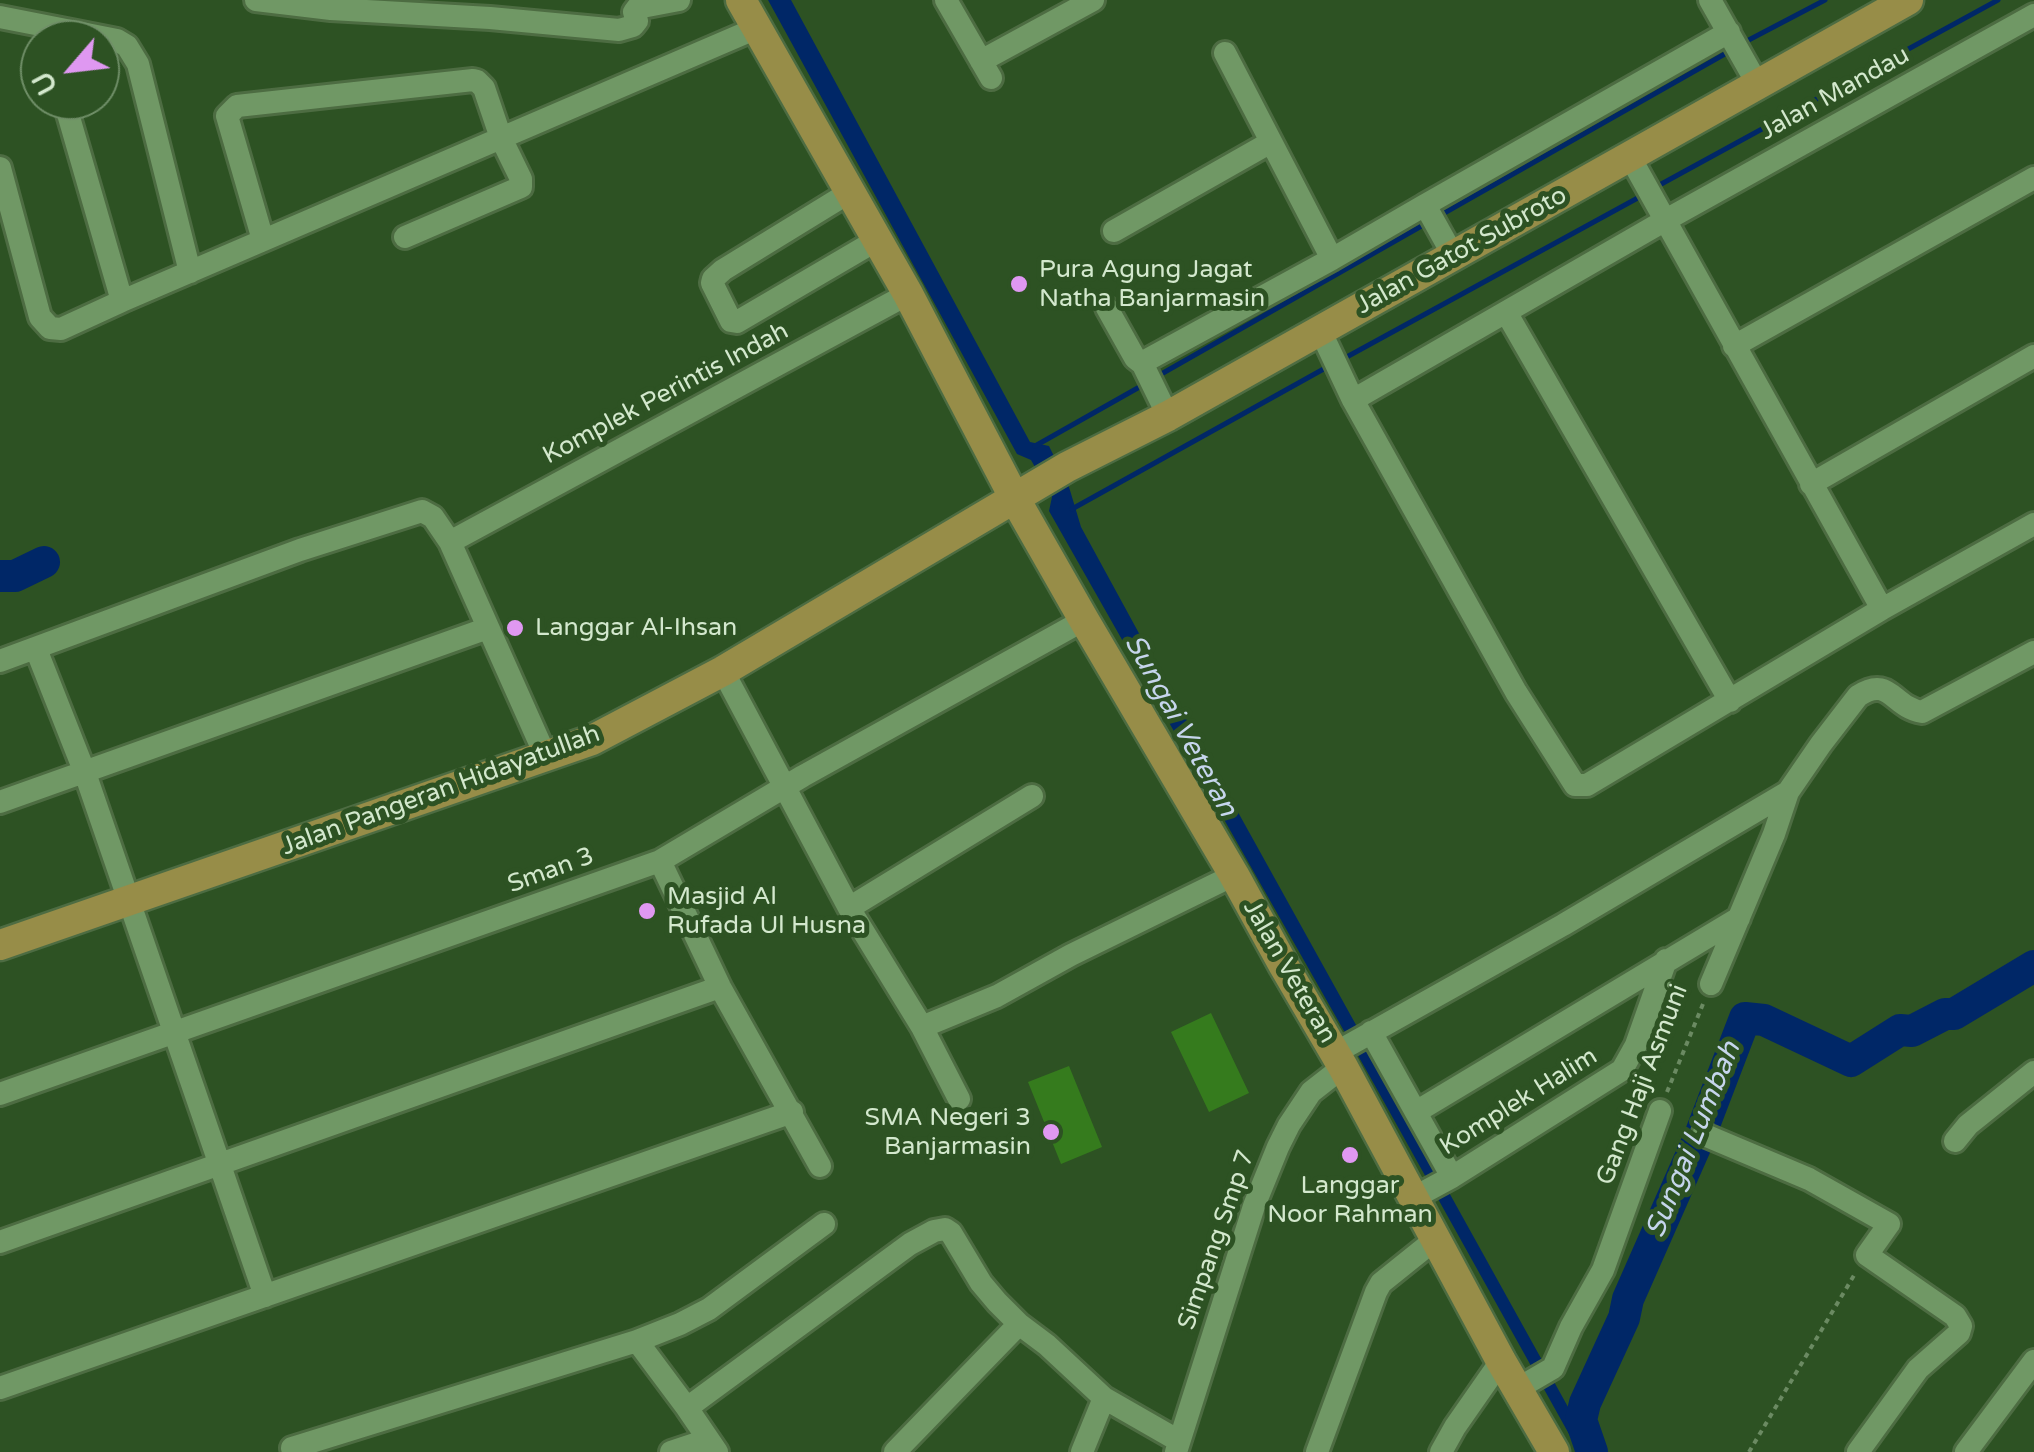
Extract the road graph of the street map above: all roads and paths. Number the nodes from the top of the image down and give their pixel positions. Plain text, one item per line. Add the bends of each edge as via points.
1 (256, 0) edge
2 (680, 0) edge
3 (946, 0) edge
4 (1093, 0) edge
5 (1710, 0) edge
6 (1908, 0) edge
7 (633, 5) edge
8 (463, 8) edge
9 (755, 8) edge
10 (2034, 16) edge
11 (120, 42) edge
12 (1224, 53) dead end
13 (1741, 54) junction
14 (70, 120) edge
15 (501, 138) junction
16 (1271, 142) junction
17 (0, 168) edge
18 (1636, 169) junction
19 (2034, 178) edge
20 (850, 192) junction
21 (1658, 212) junction
22 (1437, 226) junction
23 (1114, 230) dead end
24 (405, 238) dead end
25 (263, 240) junction
26 (877, 240) junction
27 (1332, 260) junction
28 (190, 272) junction
29 (908, 294) junction
30 (122, 301) junction
31 (1107, 308) dead end
32 (1506, 312) junction
33 (1324, 338) junction
34 (1734, 346) junction
35 (2034, 356) edge
36 (1154, 386) junction
37 (1353, 400) junction
38 (1811, 484) junction
39 (1026, 492) junction
40 (2034, 524) edge
41 (450, 542) junction
42 (1882, 609) junction
43 (1084, 620) junction
44 (488, 628) junction
45 (36, 649) junction
46 (2034, 652) edge
47 (0, 660) edge
48 (723, 670) junction
49 (1730, 701) junction
50 (546, 757) junction
51 (85, 773) junction
52 (783, 787) junction
53 (1788, 792) junction
54 (1032, 796) dead end
55 (0, 802) edge
56 (660, 861) junction
57 (1234, 875) junction
58 (129, 902) junction
59 (849, 908) junction
60 (1739, 918) junction
61 (0, 944) edge
62 (1666, 960) junction
63 (1711, 984) joint
64 (720, 987) junction
65 (922, 1027) junction
66 (175, 1033) junction
67 (1352, 1047) junction
68 (2034, 1072) edge
69 (0, 1094) edge
70 (959, 1100) dead end
71 (1660, 1110) joint
72 (792, 1112) junction
73 (1416, 1112) junction
74 (1704, 1132) dead end
75 (1955, 1140) dead end
76 (220, 1164) junction
77 (820, 1166) dead end
78 (1434, 1186) junction
79 (824, 1224) dead end
80 (1437, 1238) junction
81 (0, 1242) edge
82 (1866, 1256) junction
83 (265, 1296) junction
84 (1020, 1324) junction
85 (637, 1341) junction
86 (1501, 1361) junction
87 (2034, 1361) edge
88 (1531, 1381) junction
89 (0, 1388) edge
90 (1104, 1398) junction
91 (688, 1408) junction
92 (712, 1446) edge
93 (1177, 1446) edge
94 (292, 1448) dead end
95 (672, 1452) edge
96 (896, 1452) edge
97 (1082, 1452) edge
98 (1317, 1452) edge
99 (1441, 1452) edge
100 (1554, 1452) edge
101 (1749, 1452) edge
102 (1858, 1452) edge
103 (1966, 1452) edge

1 - 8 street via 331,9
2 - 7 street
3 - 4 street via 986,69
5 - 13 street
6 - 13 main road, Jalan Gatot Subroto
7 - 8 street via 635,25 619,30
9 - 15 street
9 - 20 main road, Jalan Veteran
10 - 21 street, Jalan Mandau
11 - 28 street via 138,64
12 - 16 street
13 - 18 main road, Jalan Gatot Subroto
13 - 22 street
14 - 30 street
15 - 24 street via 521,187
15 - 25 street
15 - 25 street via 484,88 472,80 237,106 227,116
16 - 23 street
16 - 27 street
17 - 30 street via 45,323 61,329
18 - 21 street
18 - 22 main road, Jalan Gatot Subroto
19 - 34 street
20 - 26 main road, Jalan Veteran
20 - 26 street via 714,279 731,320
21 - 32 street, Jalan Mandau
21 - 34 street
22 - 27 street
22 - 33 main road, Jalan Gatot Subroto
25 - 28 street
26 - 29 main road, Jalan Veteran
27 - 36 street via 1147,360
28 - 30 street
29 - 39 main road, Jalan Veteran
29 - 41 street, Komplek Perintis Indah
31 - 36 street
32 - 37 street, Jalan Mandau
32 - 49 street
33 - 36 main road, Jalan Gatot Subroto
33 - 37 street
34 - 38 street
35 - 38 street
36 - 39 main road, Jalan Gatot Subroto via 1067,467
37 - 49 street via 1516,692 1576,785
38 - 42 street
39 - 43 main road, Jalan Veteran
39 - 48 main road, Jalan Pangeran Hidayatullah
40 - 42 street
41 - 44 street
41 - 45 street via 422,511
42 - 49 street
43 - 52 street, Sman 3
43 - 57 main road, Jalan Veteran
44 - 50 street
44 - 51 street
45 - 47 street
45 - 51 street
46 - 53 street via 1922,712 1881,688 1866,691
48 - 50 main road, Jalan Pangeran Hidayatullah via 592,740
48 - 52 street
50 - 58 main road, Jalan Pangeran Hidayatullah
51 - 55 street
51 - 58 street
52 - 56 street, Sman 3
52 - 59 street
53 - 60 street, Gang Haji Asmuni
53 - 67 street, Simpang Smp 7
54 - 59 street
56 - 64 street
56 - 66 street, Sman 3
57 - 65 street
57 - 67 main road, Jalan Veteran
58 - 61 main road, Jalan Pangeran Hidayatullah
58 - 66 street
59 - 65 street
60 - 62 street
60 - 63 street, Gang Haji Asmuni
62 - 73 street
62 - 78 street, Komplek Halim via 1622,1070
63 - 71 path, Gang Haji Asmuni
64 - 72 street
64 - 76 street
65 - 70 street
66 - 69 street, Sman 3
66 - 76 street
67 - 73 street
67 - 78 main road, Jalan Veteran
67 - 93 street, Simpang Smp 7 via 1311,1092 1278,1147
68 - 75 street
71 - 88 street, Gang Haji Asmuni via 1603,1270 1553,1368
72 - 77 street
72 - 83 street
73 - 78 street
74 - 82 street via 1889,1224
76 - 81 street
76 - 83 street
78 - 80 main road, Jalan Veteran
79 - 85 street via 709,1308
80 - 86 main road, Jalan Veteran
80 - 98 street via 1381,1283
82 - 101 path
82 - 102 street via 1961,1326 1918,1370
83 - 89 street
84 - 90 street
84 - 91 street via 981,1283 951,1234 940,1229 910,1244
84 - 96 street
85 - 91 street
85 - 94 street
86 - 88 main road, Jalan Veteran
86 - 99 street
87 - 103 street
88 - 100 main road, Jalan Veteran
90 - 93 street
90 - 97 street
91 - 92 street
92 - 95 street

